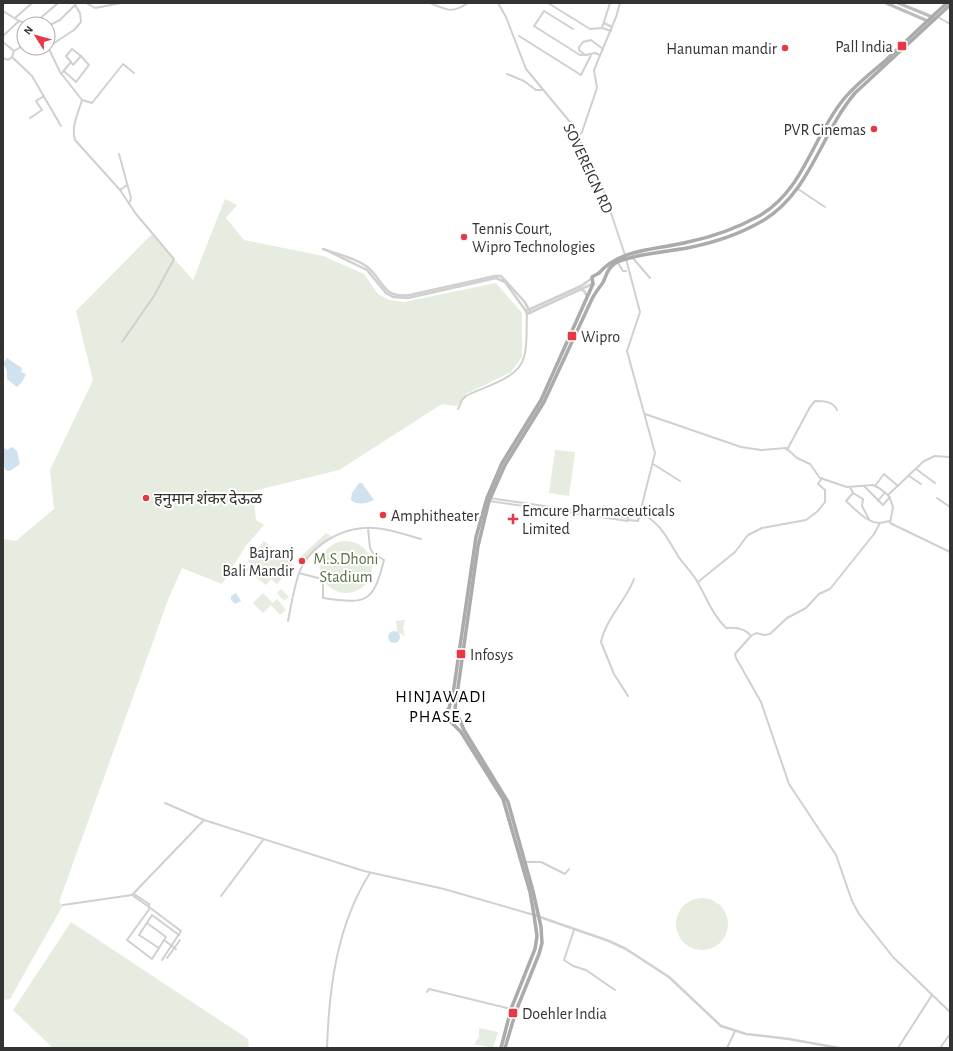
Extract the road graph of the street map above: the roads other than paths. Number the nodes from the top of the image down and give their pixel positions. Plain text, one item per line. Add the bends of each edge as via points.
1 (32, 3) edge
2 (58, 3) edge
3 (86, 3) edge
4 (121, 3) edge
5 (430, 3) edge
6 (468, 3) edge
7 (498, 3) edge
8 (548, 3) edge
9 (610, 3) edge
10 (620, 3) edge
11 (886, 3) edge
12 (898, 3) edge
13 (947, 3) edge
14 (76, 4) edge
15 (890, 4) edge
16 (950, 5) edge
17 (3, 11) edge
18 (43, 16) edge
19 (938, 17) junction
20 (15, 18) joint
21 (931, 20) junction
22 (56, 22) edge
23 (604, 23) junction
24 (16, 24) edge
25 (950, 24) edge
26 (613, 27) junction
27 (602, 28) junction
28 (573, 29) dead end
29 (611, 31) junction
30 (3, 36) edge
31 (520, 36) dead end
32 (3, 42) edge
33 (56, 42) edge
34 (603, 49) junction
35 (14, 51) joint
36 (587, 55) junction
37 (591, 55) junction
38 (600, 55) junction
39 (53, 56) edge
40 (81, 56) junction
41 (12, 57) junction
42 (3, 58) edge
43 (71, 62) junction
44 (64, 71) junction
45 (134, 73) dead end
46 (62, 74) junction
47 (507, 74) dead end
48 (543, 90) junction
49 (44, 96) junction
50 (82, 100) junction
51 (30, 118) dead end
52 (61, 126) dead end
53 (578, 137) junction
54 (119, 154) dead end
55 (127, 185) junction
56 (798, 189) junction
57 (120, 190) junction
58 (129, 204) junction
59 (825, 207) dead end
60 (324, 249) dead end
61 (344, 257) junction
62 (626, 257) junction
63 (632, 258) junction
64 (617, 262) junction
65 (626, 271) dead end
66 (599, 273) junction
67 (603, 277) junction
68 (650, 278) dead end
69 (591, 279) junction
70 (593, 284) junction
71 (600, 285) junction
72 (580, 289) junction
73 (587, 297) junction
74 (530, 311) junction
75 (527, 312) junction
76 (122, 342) dead end
77 (458, 409) dead end
78 (836, 410) dead end
79 (645, 414) junction
80 (787, 450) junction
81 (949, 457) dead end
82 (652, 464) junction
83 (916, 469) junction
84 (909, 476) junction
85 (822, 478) junction
86 (680, 481) dead end
87 (935, 483) dead end
88 (921, 484) dead end
89 (864, 486) junction
90 (875, 486) junction
91 (898, 486) junction
92 (850, 487) junction
93 (885, 492) junction
94 (852, 493) junction
95 (889, 496) junction
96 (937, 498) dead end
97 (488, 500) junction
98 (878, 501) junction
99 (950, 507) edge
100 (582, 511) junction
101 (640, 512) junction
102 (582, 515) junction
103 (869, 519) junction
104 (628, 520) junction
105 (890, 521) junction
106 (880, 523) junction
107 (368, 528) junction
108 (421, 538) dead end
109 (950, 552) edge
110 (299, 573) junction
111 (634, 579) dead end
112 (698, 582) junction
113 (288, 621) dead end
114 (751, 636) junction
115 (462, 640) junction
116 (628, 696) dead end
117 (449, 708) junction
118 (455, 709) junction
119 (457, 715) junction
120 (450, 720) junction
121 (166, 803) dead end
122 (508, 805) junction
123 (204, 820) junction
124 (263, 840) junction
125 (525, 862) junction
126 (569, 869) dead end
127 (370, 873) junction
128 (133, 894) junction
129 (221, 896) dead end
130 (63, 905) dead end
131 (150, 908) junction
132 (534, 915) junction
133 (539, 916) junction
134 (168, 921) junction
135 (147, 923) junction
136 (166, 925) junction
137 (135, 928) junction
138 (574, 930) junction
139 (141, 932) junction
140 (179, 935) junction
141 (164, 940) junction
142 (180, 940) dead end
143 (171, 945) junction
144 (159, 948) junction
145 (175, 948) junction
146 (166, 953) junction
147 (169, 955) junction
148 (167, 958) dead end
149 (162, 960) dead end
150 (615, 990) dead end
151 (427, 992) dead end
152 (932, 995) junction
153 (511, 1009) junction
154 (516, 1011) junction
155 (950, 1012) edge
156 (735, 1031) junction
157 (950, 1034) edge
158 (328, 1048) edge
159 (501, 1048) edge
160 (505, 1048) edge
161 (726, 1048) edge
162 (839, 1048) edge
163 (898, 1048) edge
164 (940, 1048) edge

1 - 20 street
2 - 18 street
3 - 4 street via 95,8
5 - 6 street via 456,11
7 - 48 street, SOVEREIGN RD via 526,69
8 - 27 street via 590,29
9 - 23 street
10 - 26 street
11 - 15 main road
12 - 21 main road
13 - 21 main road
14 - 22 street
14 - 33 street via 80,22 74,30
15 - 21 main road
16 - 19 main road
17 - 20 street
19 - 21 main road
19 - 25 street
21 - 56 main road via 846,104
21 - 62 main road via 843,101 802,172 787,193 770,209 743,224 701,239
23 - 26 street
23 - 27 street
24 - 30 street
26 - 29 street
27 - 29 street
28 - 36 street via 544,11 534,26 580,55
29 - 34 street
31 - 37 street via 580,75
32 - 35 street
34 - 36 street via 589,40 581,44 579,50
34 - 38 street
35 - 41 street
36 - 37 street
37 - 38 street
38 - 53 street via 594,70 597,88
39 - 46 street
40 - 43 street via 73,64
40 - 43 street via 72,49 66,56
40 - 44 street via 89,66 76,82
41 - 42 street via 8,60
41 - 49 street via 32,76
43 - 44 street
44 - 46 street
45 - 50 street via 123,64 92,103
46 - 50 street
47 - 48 street via 524,81 536,90
48 - 53 street, SOVEREIGN RD via 570,122
49 - 51 street via 36,101 42,110
49 - 52 street
50 - 57 street via 74,125 75,140
53 - 62 street, SOVEREIGN RD via 603,189
54 - 55 street
55 - 57 street
55 - 58 street via 131,198
56 - 59 street
56 - 63 main road via 776,211 753,226 697,246
57 - 58 street
58 - 76 street via 174,259 154,296
60 - 61 street
61 - 74 street via 367,267 385,289 396,294 410,294 501,276
61 - 75 street via 367,270 383,291 397,298 408,298 494,278 501,279
62 - 63 main road
62 - 64 main road
62 - 66 main road via 610,262
62 - 79 street, SOVEREIGN RD via 640,312 627,351
63 - 68 street
64 - 65 street
64 - 67 main road
66 - 67 main road
66 - 69 main road via 594,274
67 - 71 main road
69 - 70 main road
69 - 74 street
70 - 71 main road
70 - 72 street
70 - 73 main road
71 - 97 main road via 544,402 505,465
72 - 73 street
72 - 74 street
73 - 97 main road via 543,396 502,463
74 - 75 street
75 - 77 street via 522,363 509,375 466,396
78 - 80 street via 835,405 815,402
79 - 80 street via 742,447
79 - 82 street, SOVEREIGN RD via 655,453
80 - 85 street via 796,458 810,464
81 - 83 street via 935,456 924,461
82 - 86 street
82 - 101 street, SOVEREIGN RD
83 - 84 street
83 - 87 street
84 - 88 street
84 - 91 street
85 - 92 street
85 - 112 street via 818,484 825,490 825,502 811,517 789,524 762,528 748,535 735,552
89 - 90 street
89 - 92 street
89 - 98 street
90 - 91 street via 884,474
90 - 93 street
91 - 95 street
92 - 94 street
93 - 95 street
93 - 98 street
94 - 103 street via 863,499 862,506
94 - 103 street via 846,501
95 - 98 street via 883,505
95 - 105 street via 893,507
96 - 99 street
97 - 100 street
97 - 102 street
97 - 115 main road
100 - 102 street
100 - 104 street
101 - 104 street via 638,521
101 - 112 street via 654,520
102 - 104 street
103 - 106 street
105 - 106 street
105 - 109 street via 893,526
106 - 114 street via 830,589 819,594 806,608 787,618 770,634 756,633
107 - 108 street
107 - 110 street via 343,532 328,539 314,550
107 - 110 street via 370,548 384,560 374,590 366,597 357,602 324,598 322,582 318,578
110 - 113 street
111 - 116 street via 600,642 614,674
112 - 114 street via 716,618 726,628 735,627
114 - 152 street via 735,654 736,658 761,702 789,784 836,855 852,902 859,914 893,957
115 - 117 main road
115 - 118 main road
117 - 118 main road
117 - 120 main road via 445,714
118 - 119 main road
119 - 120 main road via 455,719
119 - 122 main road via 503,791
120 - 122 main road via 462,732
121 - 123 street
122 - 125 main road
122 - 132 main road
123 - 124 street
123 - 128 street
124 - 127 street
124 - 129 street
125 - 126 street via 541,862 565,874
125 - 133 main road
127 - 132 street via 444,889
127 - 158 street via 352,905 344,926 333,979
128 - 130 street
128 - 131 street via 149,904
131 - 134 street
131 - 137 street
132 - 133 street
132 - 153 main road via 537,936 535,949
133 - 138 street
133 - 154 main road via 541,948
134 - 136 street
134 - 140 street via 181,931
135 - 136 street via 153,915
135 - 139 street
135 - 141 street via 166,937
136 - 140 street
137 - 139 street
137 - 144 street via 128,941 152,959
138 - 150 street via 564,960 586,970
138 - 156 street via 609,941 657,968 691,996 721,1026
139 - 144 street via 140,935
140 - 143 street
141 - 143 street
141 - 144 street
142 - 145 street
143 - 145 street
143 - 146 street
145 - 147 street
146 - 147 street
146 - 149 street
147 - 148 street
151 - 153 street via 429,988
152 - 155 street
152 - 163 street
153 - 154 main road
153 - 159 main road
154 - 160 main road
156 - 161 street
156 - 162 street
157 - 164 street

